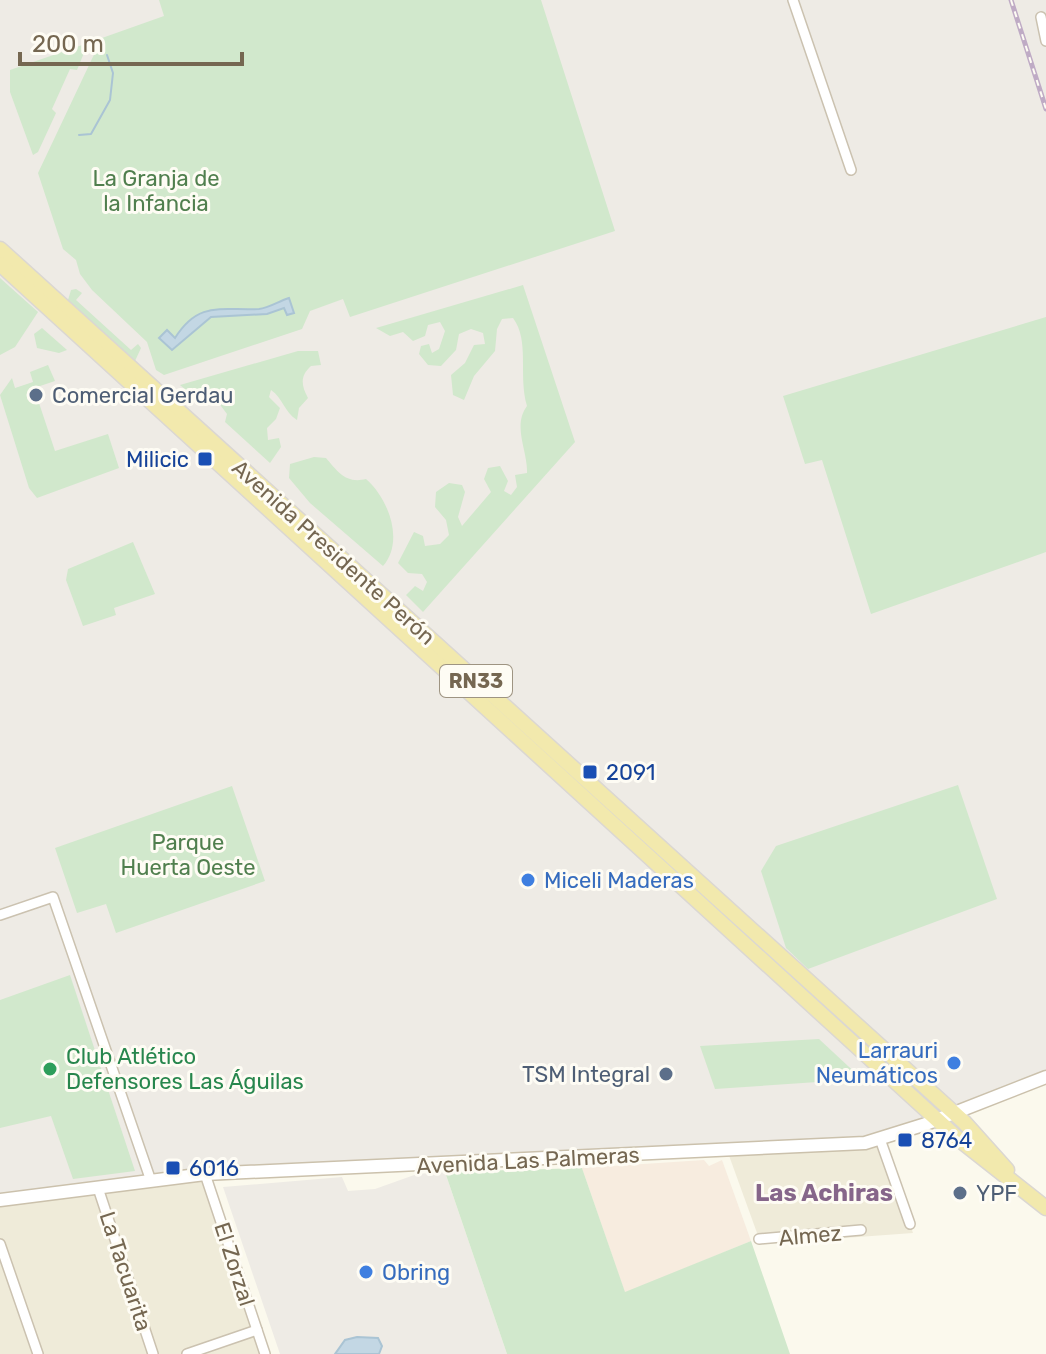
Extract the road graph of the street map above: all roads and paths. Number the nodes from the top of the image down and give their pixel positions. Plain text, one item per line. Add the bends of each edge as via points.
1 (793, 0) edge
2 (1041, 17) dead end
3 (1046, 41) edge
4 (851, 170) dead end
5 (0, 249) edge
6 (0, 264) edge
7 (0, 915) edge
8 (1046, 1077) edge
9 (952, 1112) junction
10 (937, 1119) junction
11 (880, 1139) junction
12 (205, 1174) junction
13 (151, 1181) junction
14 (98, 1188) junction
15 (1023, 1188) junction
16 (0, 1200) edge
17 (1046, 1208) edge
18 (910, 1224) dead end
19 (861, 1230) dead end
20 (759, 1239) dead end
21 (0, 1244) edge
22 (257, 1330) junction
23 (38, 1354) edge
24 (153, 1354) edge
25 (187, 1354) edge
26 (265, 1354) edge

1 - 4 street
2 - 3 street
5 - 9 main road, Avenida Presidente Perón / RN33
6 - 10 main road, Avenida Presidente Perón / RN33
7 - 13 street via 53,897
8 - 9 main road, Avenida Las Palmeras
9 - 10 main road, Avenida Las Palmeras
9 - 15 main road, RN33
10 - 11 main road, Avenida Las Palmeras
10 - 15 main road, RN33
11 - 12 main road, Avenida Las Palmeras via 830,1146
11 - 18 street
12 - 13 main road, Avenida Las Palmeras
12 - 22 street, El Zorzal
13 - 14 main road, Avenida Las Palmeras
14 - 16 main road, Avenida Las Palmeras
14 - 24 street, La Tacuarita
15 - 17 main road, RN33
19 - 20 street, Almez
21 - 23 street
22 - 25 street
22 - 26 street, El Zorzal

